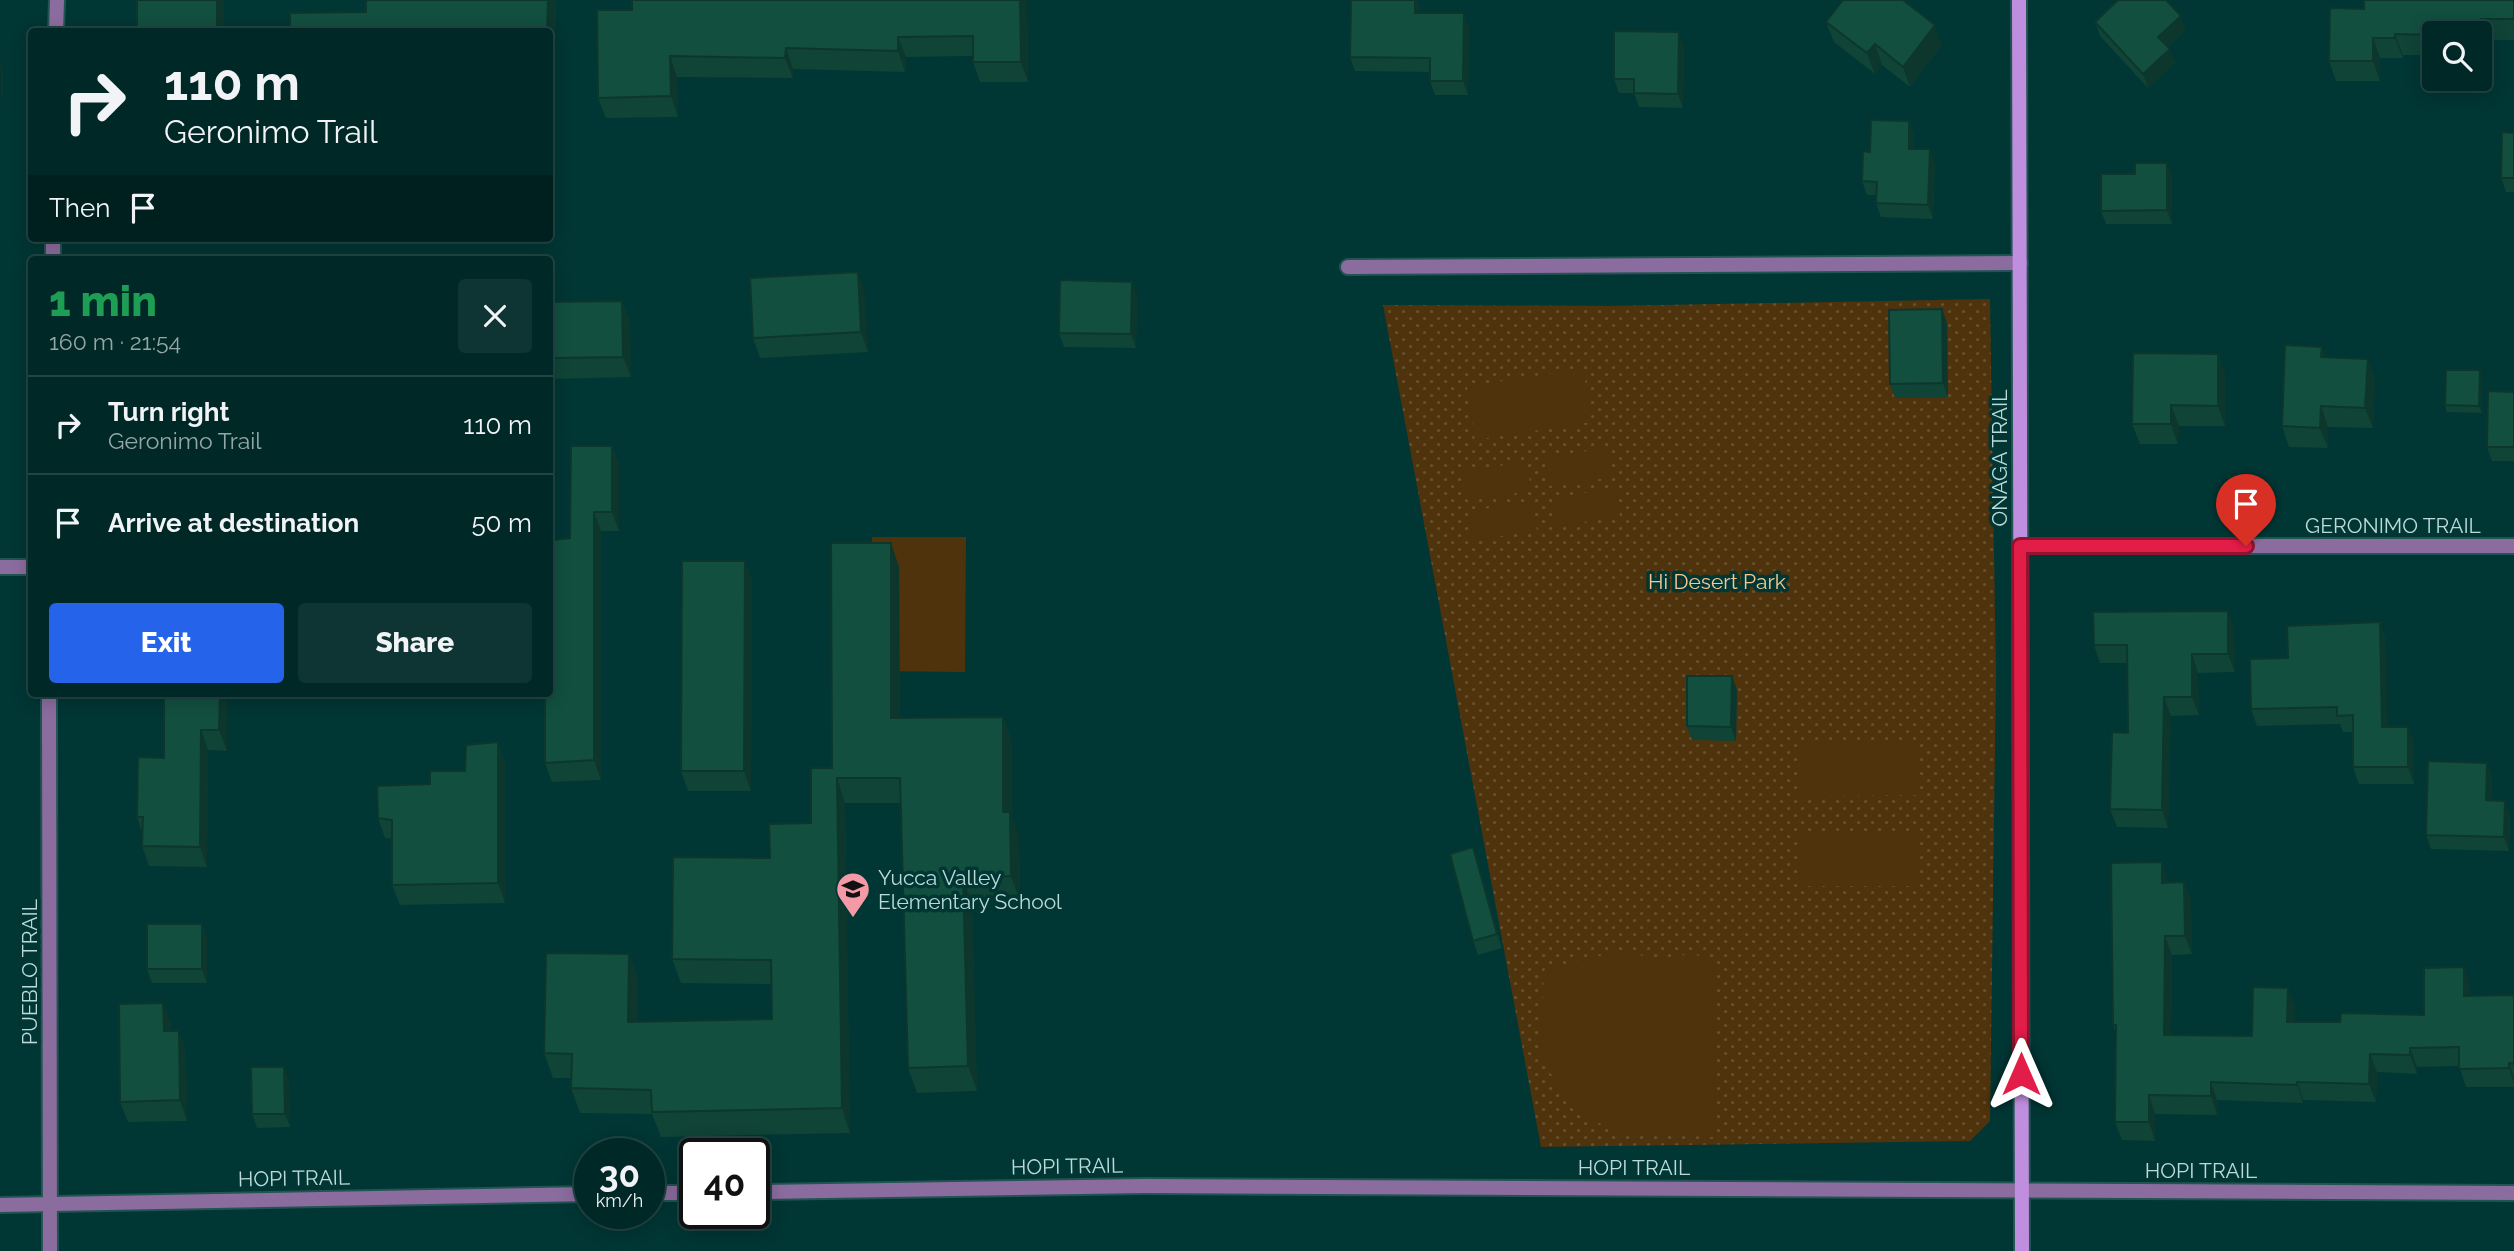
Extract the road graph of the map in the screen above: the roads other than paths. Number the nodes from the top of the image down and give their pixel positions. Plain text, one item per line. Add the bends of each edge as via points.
1 (57, 0) edge
2 (2019, 0) edge
3 (56, 28) edge
4 (2020, 263) junction
5 (1348, 267) dead end
6 (2020, 546) junction
7 (2514, 546) edge
8 (0, 567) edge
9 (28, 567) edge
10 (49, 697) edge
11 (2021, 1189) junction
12 (770, 1192) edge
13 (2514, 1192) edge
14 (574, 1194) edge
15 (0, 1205) edge
16 (50, 1205) junction
17 (50, 1251) edge
18 (2022, 1251) edge

1 - 3 street
2 - 4 street, ONAGA TRAIL
4 - 5 street
4 - 6 street, ONAGA TRAIL
6 - 7 street, GERONIMO TRAIL
6 - 11 street, ONAGA TRAIL
8 - 9 street
10 - 16 street, PUEBLO TRAIL
11 - 12 street, HOPI TRAIL via 1145,1186
11 - 13 street, HOPI TRAIL
11 - 18 street, ONAGA TRAIL
14 - 16 street, HOPI TRAIL
15 - 16 street, HOPI TRAIL
16 - 17 street, PUEBLO TRAIL

